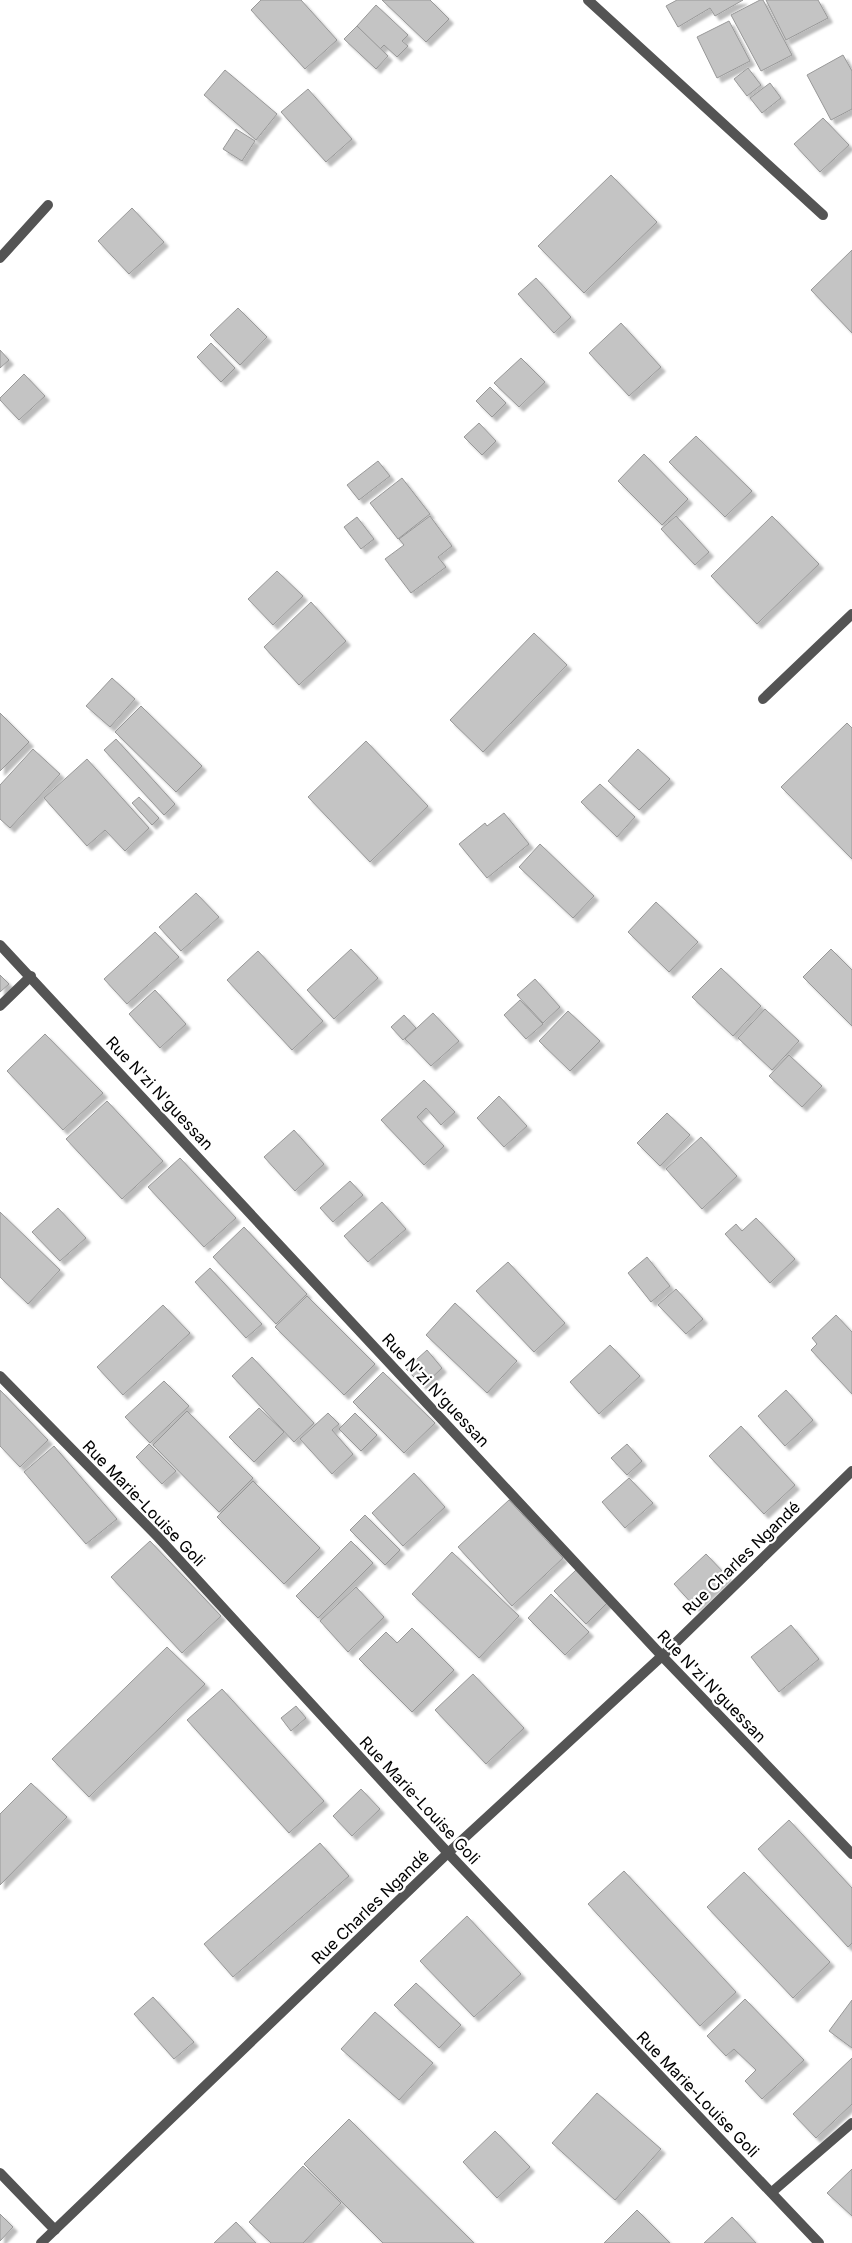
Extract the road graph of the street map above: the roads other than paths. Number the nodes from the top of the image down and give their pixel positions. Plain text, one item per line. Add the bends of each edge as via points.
1 (588, 0) edge
2 (48, 205) dead end
3 (823, 215) dead end
4 (0, 258) edge
5 (852, 614) edge
6 (763, 699) dead end
7 (0, 944) edge
8 (31, 976) junction
9 (0, 1006) edge
10 (0, 1376) edge
11 (852, 1471) edge
12 (662, 1656) junction
13 (448, 1853) junction
14 (852, 1854) edge
15 (852, 2123) edge
16 (0, 2173) edge
17 (772, 2192) junction
18 (55, 2230) junction
19 (41, 2243) edge
20 (819, 2243) edge

1 - 3 street
2 - 4 street
5 - 6 street
7 - 8 street, Rue N'zi N'guessan
8 - 9 street
8 - 12 street, Rue N'zi N'guessan
10 - 13 street, Rue Marie-Louise Goli via 158,1537
11 - 12 street, Rue Charles Ngandé
12 - 13 street, Rue Charles Ngandé
12 - 14 street, Rue N'zi N'guessan
13 - 17 street, Rue Marie-Louise Goli
13 - 18 street, Rue Charles Ngandé
15 - 17 street
16 - 18 street
17 - 20 street, Rue Marie-Louise Goli
18 - 19 street, Rue Charles Ngandé

